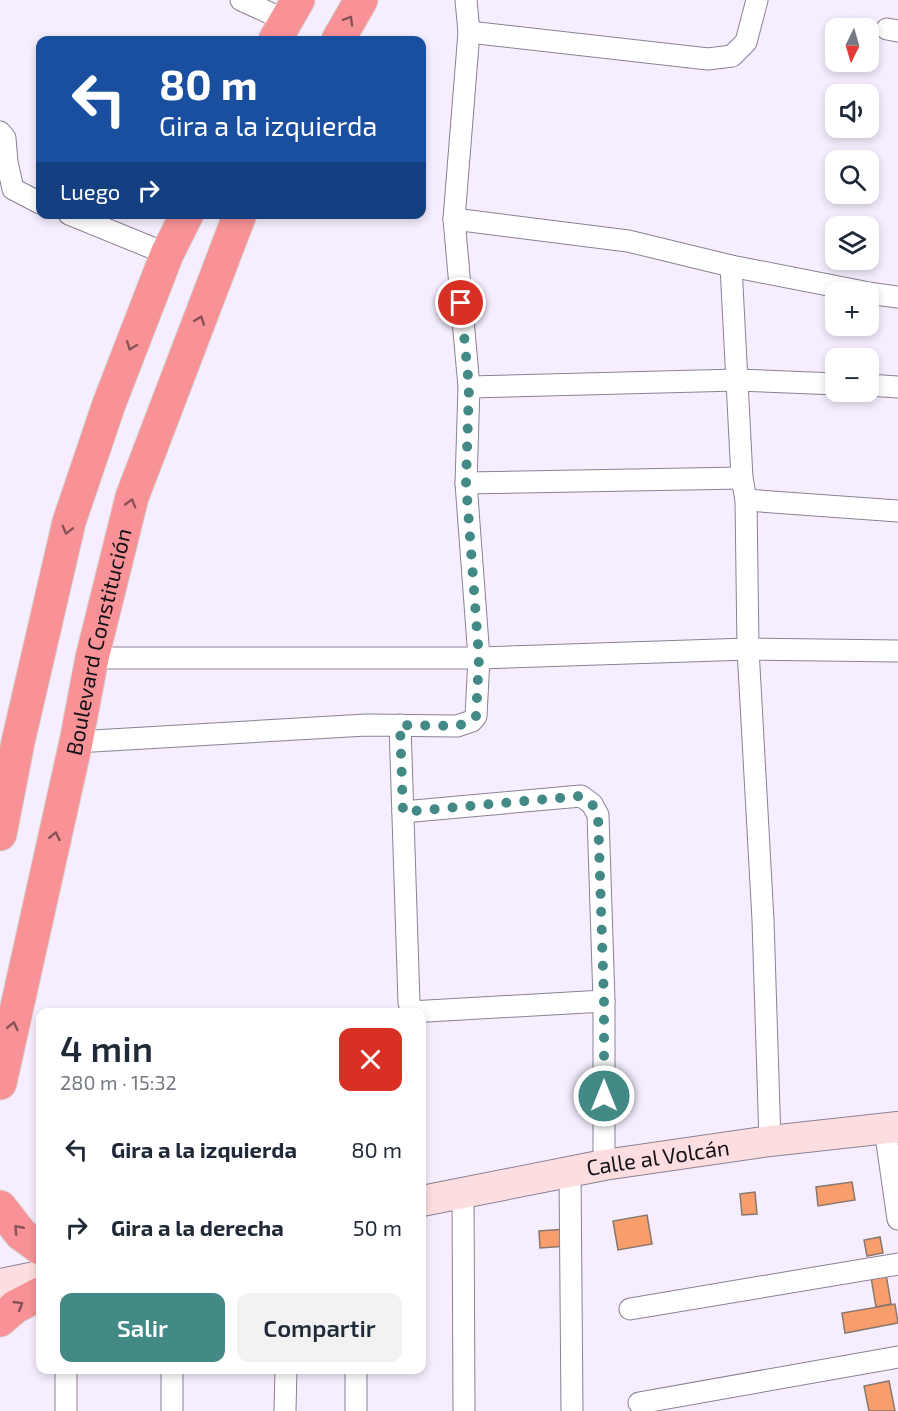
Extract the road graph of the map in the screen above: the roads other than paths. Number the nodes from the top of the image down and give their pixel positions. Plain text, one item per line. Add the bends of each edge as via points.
1 (240, 0) edge
2 (361, 0) edge
3 (466, 0) edge
4 (757, 0) edge
5 (286, 20) edge
6 (469, 32) junction
7 (340, 36) edge
8 (0, 132) edge
9 (36, 201) edge
10 (81, 219) edge
11 (184, 219) edge
12 (238, 219) edge
13 (454, 219) junction
14 (167, 254) junction
15 (731, 266) junction
16 (825, 284) edge
17 (879, 295) edge
18 (898, 297) edge
19 (737, 380) junction
20 (825, 384) edge
21 (879, 386) edge
22 (469, 387) junction
23 (898, 387) edge
24 (742, 478) junction
25 (466, 483) junction
26 (746, 500) junction
27 (898, 512) edge
28 (748, 649) junction
29 (898, 651) edge
30 (92, 658) junction
31 (479, 658) junction
32 (400, 725) junction
33 (76, 742) junction
34 (9, 743) edge
35 (403, 812) junction
36 (0, 834) edge
37 (604, 1001) junction
38 (410, 1008) edge
39 (426, 1011) edge
40 (0, 1083) edge
41 (892, 1128) edge
42 (770, 1141) junction
43 (604, 1165) junction
44 (570, 1172) junction
45 (463, 1193) junction
46 (426, 1200) edge
47 (0, 1207) edge
48 (898, 1219) edge
49 (36, 1245) edge
50 (898, 1264) edge
51 (36, 1277) edge
52 (0, 1284) edge
53 (36, 1296) edge
54 (630, 1309) dead end
55 (0, 1320) edge
56 (898, 1357) edge
57 (66, 1374) edge
58 (172, 1374) edge
59 (286, 1374) edge
60 (356, 1374) edge
61 (639, 1402) dead end
62 (66, 1411) edge
63 (172, 1411) edge
64 (285, 1411) edge
65 (356, 1411) edge
66 (464, 1411) edge
67 (572, 1411) edge

1 - 5 street
7 -> 2 highway
3 - 6 street
4 - 6 street via 746,42 732,56 708,59
6 - 13 street
8 - 9 street via 13,189
10 - 14 street
11 - 14 highway
30 -> 12 highway, Boulevard Constitución via 132,497
13 - 15 street via 628,241
13 - 22 street
14 -> 34 highway via 69,522
15 - 16 street
15 - 19 street
17 - 18 street
19 - 20 street
19 - 22 street
19 - 24 street
21 - 23 street
22 - 25 street
24 - 25 street
24 - 26 street
25 - 31 street
26 - 27 street
26 - 28 street
28 - 29 street
28 - 31 street
28 - 42 street
30 - 31 street
30 - 33 highway, Boulevard Constitución
31 - 32 street via 476,716 472,721 457,726
32 - 33 street
32 - 35 street
40 -> 33 highway, Boulevard Constitución
34 - 36 highway
35 - 37 street via 581,796 592,804 598,815
35 - 38 street
37 - 39 street
37 - 43 street
41 - 42 main road, Calle al Volcán
41 - 48 street via 891,1178
42 - 43 main road, Calle al Volcán
43 - 44 main road, Calle al Volcán
44 - 45 main road, Calle al Volcán
44 - 67 street
45 - 46 main road, Calle al Volcán
45 - 66 street
49 -> 47 highway via 21,1234
50 - 54 street
51 - 52 main road
55 -> 53 highway
56 - 61 street
57 - 62 street
58 - 63 street
59 - 64 street
60 - 65 street

